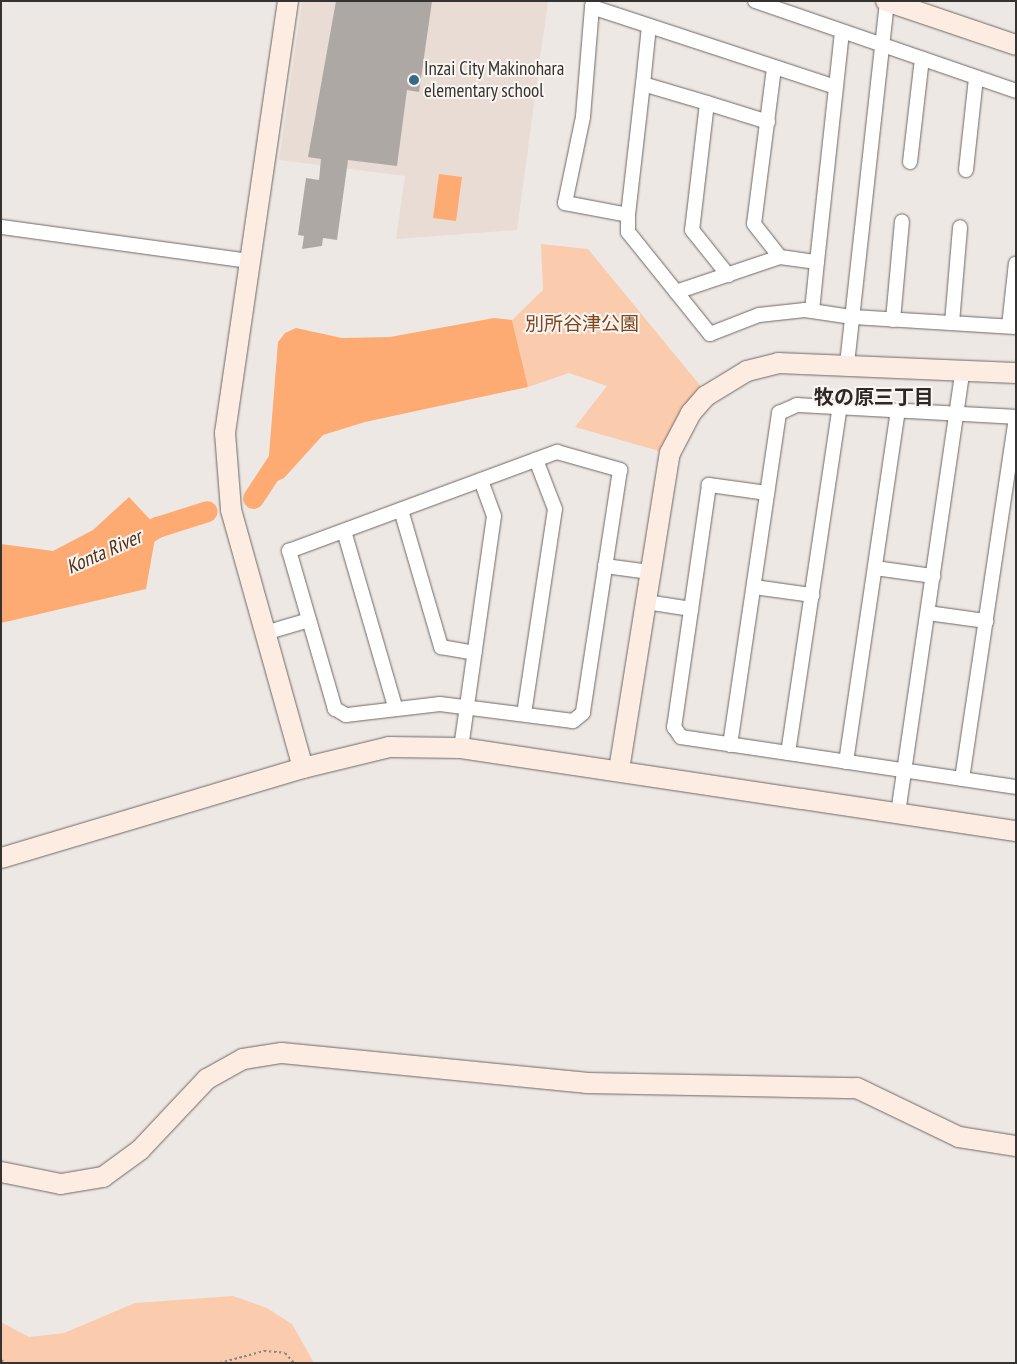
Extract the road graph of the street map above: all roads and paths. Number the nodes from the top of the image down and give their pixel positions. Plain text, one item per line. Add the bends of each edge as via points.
1 (288, 1) edge
2 (755, 1) edge
3 (887, 1) edge
4 (593, 4) edge
5 (650, 26) junction
6 (842, 31) junction
7 (882, 45) junction
8 (1016, 46) edge
9 (922, 59) junction
10 (774, 68) junction
11 (976, 78) junction
12 (643, 84) junction
13 (836, 87) junction
14 (1016, 91) edge
15 (707, 103) junction
16 (768, 122) junction
17 (910, 162) dead end
18 (966, 170) dead end
19 (628, 214) junction
20 (902, 221) dead end
21 (1, 227) edge
22 (960, 227) dead end
23 (780, 257) junction
24 (248, 261) junction
25 (816, 262) junction
26 (1016, 263) edge
27 (728, 275) junction
28 (676, 292) junction
29 (812, 311) junction
30 (852, 317) junction
31 (893, 320) junction
32 (952, 323) junction
33 (1012, 327) edge
34 (847, 364) junction
35 (963, 370) junction
36 (1016, 373) edge
37 (840, 407) junction
38 (898, 410) junction
39 (958, 413) junction
40 (1016, 417) edge
41 (536, 460) junction
42 (481, 480) junction
43 (767, 493) junction
44 (401, 510) junction
45 (344, 531) junction
46 (606, 566) junction
47 (875, 568) junction
48 (650, 572) junction
49 (932, 576) junction
50 (754, 587) junction
51 (812, 595) junction
52 (646, 602) junction
53 (691, 608) junction
54 (928, 613) junction
55 (309, 620) junction
56 (986, 621) junction
57 (266, 633) junction
58 (474, 653) junction
59 (466, 706) junction
60 (395, 707) junction
61 (524, 714) junction
62 (730, 745) junction
63 (461, 748) junction
64 (788, 754) junction
65 (846, 762) junction
66 (304, 768) junction
67 (619, 770) junction
68 (904, 770) junction
69 (962, 779) junction
70 (1016, 787) edge
71 (898, 813) junction
72 (1016, 831) edge
73 (1, 858) edge
74 (1016, 1146) edge
75 (1, 1172) edge
76 (1, 1360) edge
77 (6, 1363) edge
78 (220, 1363) edge
79 (294, 1363) edge

1 - 24 street
2 - 6 street
3 - 7 street
3 - 8 street
4 - 5 street
4 - 19 street via 583,117 565,203
5 - 10 street
5 - 12 street
6 - 7 street
6 - 13 street
7 - 9 street
7 - 30 street
9 - 11 street
9 - 17 street
10 - 13 street
10 - 16 street
11 - 14 street
11 - 18 street
12 - 15 street
12 - 19 street
13 - 25 street
15 - 16 street
15 - 27 street via 692,230
16 - 23 street via 754,224
19 - 28 street via 628,232
20 - 31 street
21 - 24 street
22 - 32 street
23 - 25 street
23 - 27 street
24 - 57 street via 225,433 231,510
25 - 29 street
26 - 33 street
27 - 28 street
28 - 29 street via 710,334 759,315
29 - 30 street
30 - 31 street
30 - 34 street
31 - 32 street
32 - 33 street
34 - 35 street
34 - 48 street via 762,366 733,377 706,396 691,413 670,453
35 - 36 street
35 - 39 street
37 - 38 street
37 - 43 street via 797,405 779,413
37 - 51 street
38 - 39 street
38 - 47 street
39 - 40 street
39 - 49 street
40 - 56 street
41 - 42 street
41 - 46 street via 557,452 620,470
41 - 61 street via 555,509
42 - 44 street
42 - 58 street via 494,516
43 - 50 street
43 - 53 street via 710,485
44 - 45 street
44 - 58 street via 441,647
45 - 55 street via 289,551
45 - 60 street
46 - 48 street
46 - 61 street via 583,713 573,721
47 - 49 street
47 - 65 street
48 - 52 street
49 - 54 street
50 - 51 street
50 - 62 street
51 - 64 street
52 - 53 street
52 - 67 street
53 - 62 street via 674,727 681,737
54 - 56 street
54 - 68 street
55 - 57 street
55 - 60 street via 334,709 346,715
56 - 69 street
57 - 66 street
58 - 59 street
59 - 60 street
59 - 61 street
59 - 63 street
62 - 64 street
63 - 66 street via 389,748
63 - 67 street
64 - 65 street
65 - 68 street
66 - 73 street
67 - 71 street
68 - 69 street
68 - 71 street
69 - 70 street
71 - 72 street
74 - 75 street via 959,1137 857,1088 586,1083 282,1053 244,1060 207,1079 140,1150 103,1177 61,1184
76 - 77 path
78 - 79 path via 264,1351 285,1354

